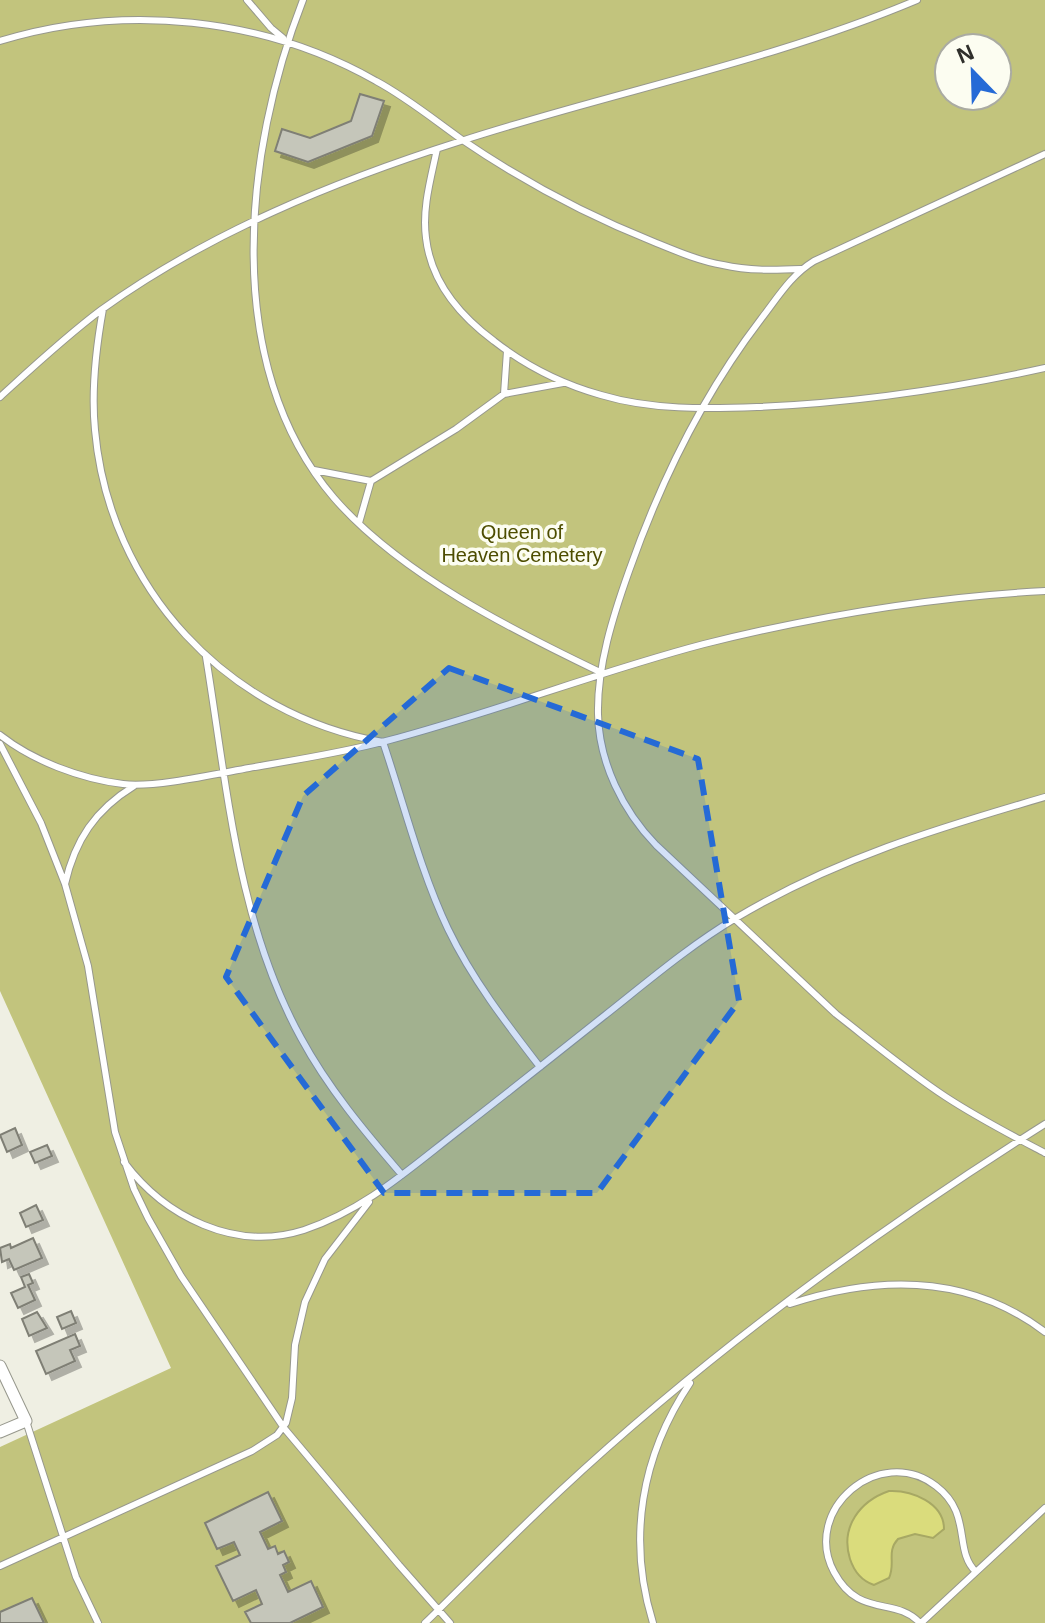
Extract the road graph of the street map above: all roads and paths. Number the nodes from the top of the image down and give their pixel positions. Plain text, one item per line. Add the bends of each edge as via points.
1 (247, 0) edge
2 (303, 0) edge
3 (917, 0) edge
4 (0, 41) edge
5 (287, 41) junction
6 (463, 140) junction
7 (437, 149) junction
8 (1045, 154) edge
9 (256, 220) junction
10 (801, 269) junction
11 (103, 309) junction
12 (507, 351) junction
13 (1045, 368) edge
14 (566, 382) junction
15 (504, 394) junction
16 (0, 397) edge
17 (701, 407) junction
18 (314, 470) junction
19 (371, 481) junction
20 (359, 523) junction
21 (1045, 591) edge
22 (206, 657) junction
23 (602, 673) junction
24 (0, 735) edge
25 (383, 742) junction
26 (0, 744) edge
27 (225, 772) junction
28 (135, 785) junction
29 (1045, 797) edge
30 (65, 884) junction
31 (735, 919) junction
32 (540, 1067) junction
33 (1045, 1124) edge
34 (1020, 1140) junction
35 (1045, 1153) edge
36 (124, 1162) junction
37 (402, 1175) junction
38 (371, 1199) junction
39 (783, 1306) junction
40 (1045, 1332) edge
41 (0, 1366) edge
42 (696, 1375) junction
43 (26, 1421) junction
44 (284, 1428) junction
45 (0, 1432) edge
46 (1045, 1508) edge
47 (63, 1537) junction
48 (0, 1566) edge
49 (976, 1572) junction
50 (438, 1610) junction
51 (98, 1623) edge
52 (425, 1623) edge
53 (450, 1623) edge
54 (653, 1623) edge
55 (920, 1623) edge

1 - 5 lane
2 - 5 lane
3 - 6 lane via 743,59
4 - 5 lane via 80,23 148,20
5 - 6 lane via 375,80
5 - 9 lane via 261,152
6 - 7 lane
6 - 10 lane via 575,206 670,249 723,266
7 - 9 lane
7 - 12 lane via 425,215 438,281 474,326
8 - 10 lane
9 - 11 lane via 172,264
9 - 18 lane via 255,292 263,349 279,403
10 - 17 lane
11 - 16 lane
11 - 22 lane via 95,428 113,516 146,584
12 - 14 lane
12 - 15 lane
13 - 17 lane via 852,400
14 - 15 lane
14 - 17 lane via 618,399
15 - 19 lane
17 - 23 lane via 666,474 636,551
18 - 19 lane
18 - 20 lane
19 - 20 lane
20 - 23 lane via 493,618
21 - 23 lane via 925,601 819,618
22 - 25 lane via 302,718
22 - 27 lane
23 - 25 lane
23 - 31 lane via 600,733 624,804 645,834
24 - 28 lane via 76,773
25 - 27 lane
25 - 32 lane via 448,930 487,996
26 - 30 lane
27 - 28 lane
27 - 37 lane via 255,928 278,990 332,1087
28 - 30 lane via 85,829
29 - 31 lane via 857,856
30 - 36 lane via 88,966 108,1099
31 - 32 lane
31 - 34 lane via 836,1014 945,1097
32 - 37 lane
33 - 34 lane
34 - 35 lane
34 - 39 lane
36 - 38 lane via 160,1201 192,1221 232,1234 254,1237 302,1230
36 - 44 lane via 181,1276
37 - 38 lane
38 - 44 lane via 325,1259 305,1302
39 - 40 lane via 862,1286 930,1285 998,1303
39 - 42 lane
41 - 43 street
42 - 50 lane via 560,1491
42 - 54 lane via 676,1404 642,1501 640,1566
43 - 45 street
43 - 47 lane
44 - 47 lane via 252,1451
44 - 50 lane
46 - 49 lane
47 - 48 lane
47 - 51 lane
49 - 55 lane
49 - 55 lane via 967,1561 954,1506 928,1481 894,1472 850,1489 835,1507 827,1530 827,1553 836,1576 861,1600 906,1611
50 - 52 lane
50 - 53 lane

